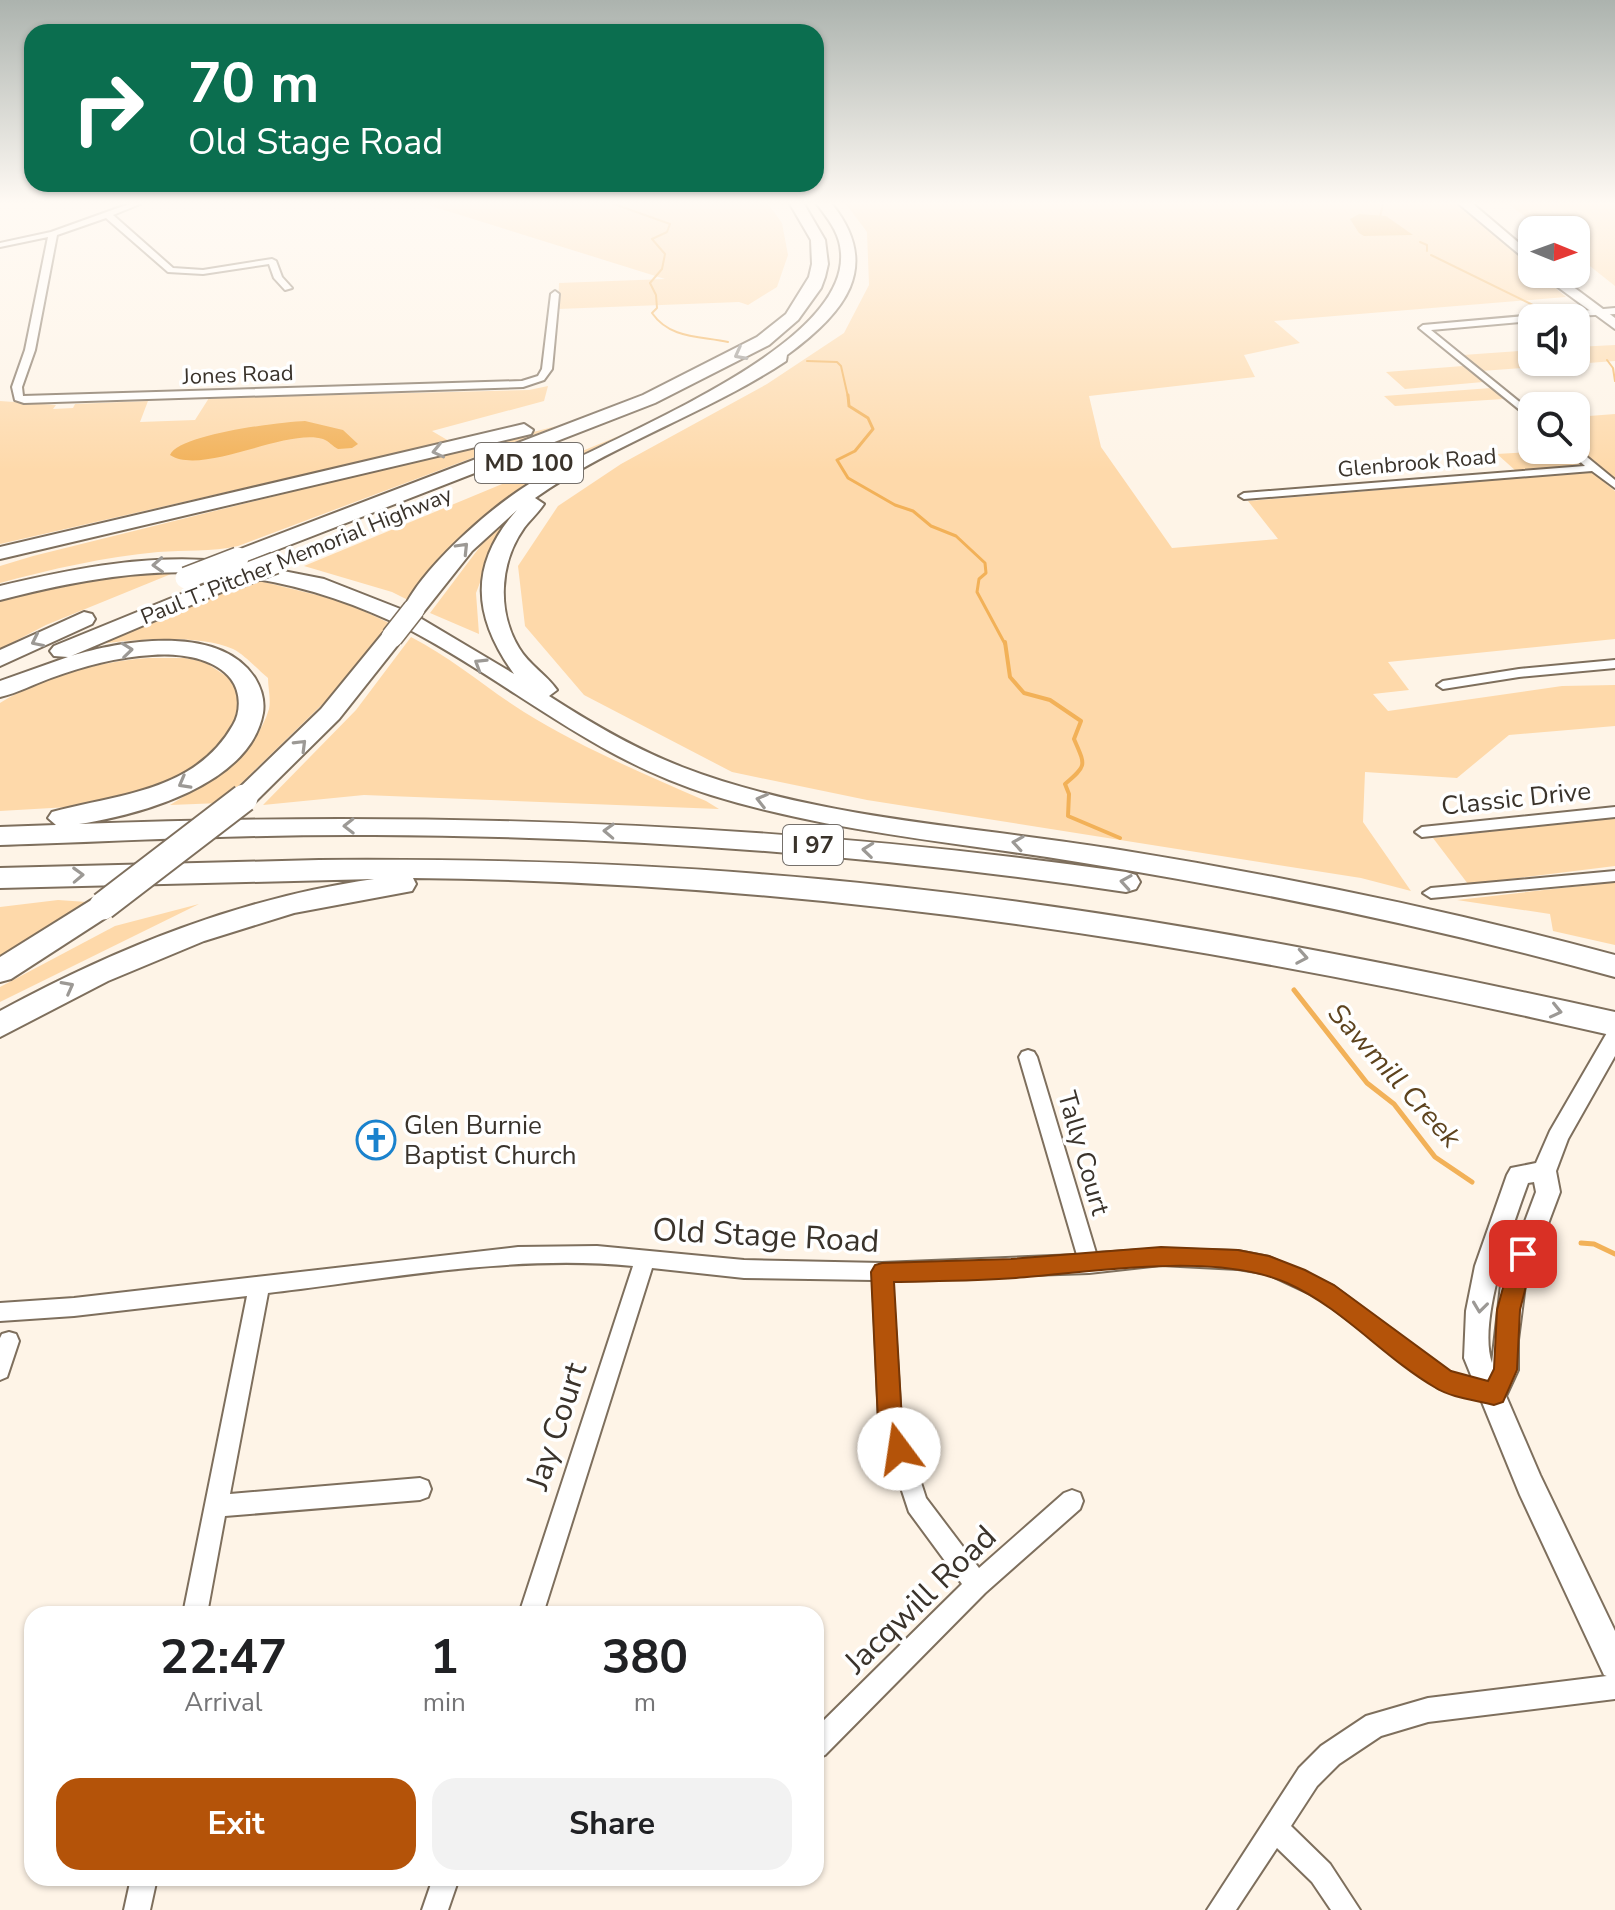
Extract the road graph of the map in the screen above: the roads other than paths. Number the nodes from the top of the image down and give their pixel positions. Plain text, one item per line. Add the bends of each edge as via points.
1 (41, 293) edge
2 (809, 293) edge
3 (838, 293) edge
4 (1572, 293) edge
5 (1595, 293) edge
6 (555, 294) dead end
7 (1615, 309) edge
8 (1597, 313) junction
9 (1590, 314) edge
10 (1518, 319) edge
11 (1615, 325) edge
12 (804, 335) junction
13 (701, 374) junction
14 (1518, 406) edge
15 (624, 441) junction
16 (1589, 464) edge
17 (1594, 468) junction
18 (1615, 485) edge
19 (1244, 496) dead end
20 (0, 556) edge
21 (0, 593) edge
22 (0, 659) edge
23 (1615, 664) edge
24 (0, 683) edge
25 (1443, 685) dead end
26 (0, 690) edge
27 (644, 761) junction
28 (1615, 812) edge
29 (0, 824) edge
30 (1422, 832) dead end
31 (0, 836) edge
32 (1615, 876) edge
33 (0, 878) edge
34 (712, 880) junction
35 (1431, 893) dead end
36 (1615, 966) edge
37 (0, 971) edge
38 (1615, 976) edge
39 (1615, 1024) edge
40 (0, 1025) edge
41 (1615, 1037) edge
42 (1028, 1057) dead end
43 (645, 1259) junction
44 (1089, 1264) junction
45 (882, 1272) junction
46 (259, 1286) junction
47 (0, 1312) edge
48 (9, 1341) dead end
49 (0, 1370) edge
50 (1494, 1394) junction
51 (420, 1489) dead end
52 (1072, 1501) dead end
53 (216, 1506) junction
54 (977, 1585) junction
55 (197, 1606) edge
56 (534, 1606) edge
57 (1615, 1664) edge
58 (1615, 1687) edge
59 (824, 1738) edge
60 (1274, 1827) junction
61 (142, 1886) edge
62 (443, 1886) edge
63 (137, 1910) edge
64 (435, 1910) edge
65 (1220, 1910) edge
66 (1347, 1910) edge

1 - 6 street, Jones Road via 17,387 16,394 24,400 523,384 541,378 547,369
2 -> 13 highway, Paul T. Pitcher Memorial Highway / MD 100 via 792,317 763,341
3 - 12 highway, Paul T. Pitcher Memorial Highway / MD 100
4 - 8 main road
5 - 7 main road
7 - 8 street
8 - 9 street
8 - 11 main road
10 - 14 street via 1423,328
12 - 15 highway via 749,377
12 - 24 highway, Paul T. Pitcher Memorial Highway / MD 100, bridge via 711,390 96,635
13 -> 20 highway via 562,421
13 -> 22 highway, Paul T. Pitcher Memorial Highway / MD 100, bridge via 649,399 186,578
15 - 27 highway via 560,482 519,519 495,561 491,601 503,640 536,683
37 -> 15 highway, bridge via 103,906 244,798 330,714 455,556 498,515
16 - 17 street
17 - 18 street
17 - 19 street, Glenbrook Road
27 -> 21 highway via 423,628 314,582 240,568 164,564 82,573
23 - 25 street
26 -> 29 highway via 88,657 137,649 185,650 236,670 251,698 251,714 232,748 172,790 102,812
36 -> 27 highway via 1528,941 1258,884 807,811
28 - 30 street, Classic Drive
38 -> 31 highway, I 97 via 1257,902 1051,870 853,848 633,832 388,826
32 - 35 street
33 -> 34 highway, I 97 via 354,868
34 -> 39 highway, I 97 via 1142,929 1437,983
40 -> 34 highway via 143,950 239,916 323,895 427,882
41 - 50 street via 1544,1171 1548,1192 1513,1285 1505,1370
42 - 44 street, Tally Court
43 - 45 street, Old Stage Road via 744,1269
43 - 46 street, Old Stage Road via 585,1253 518,1255
43 - 56 street, Jay Court
44 - 45 street, Old Stage Road
44 - 50 street, Old Stage Road via 1161,1257 1269,1266 1326,1292 1445,1381
45 - 54 street via 890,1421 917,1504
46 - 47 street, Old Stage Road
46 - 53 street
48 - 49 street
50 - 57 street via 1530,1485
51 - 53 street
52 - 54 street, Jacqwill Road
53 - 55 street
54 - 59 street, Jacqwill Road
58 - 60 street via 1428,1710 1375,1725 1308,1777
60 - 65 street
60 - 66 street via 1321,1873
61 - 63 street
62 - 64 street

